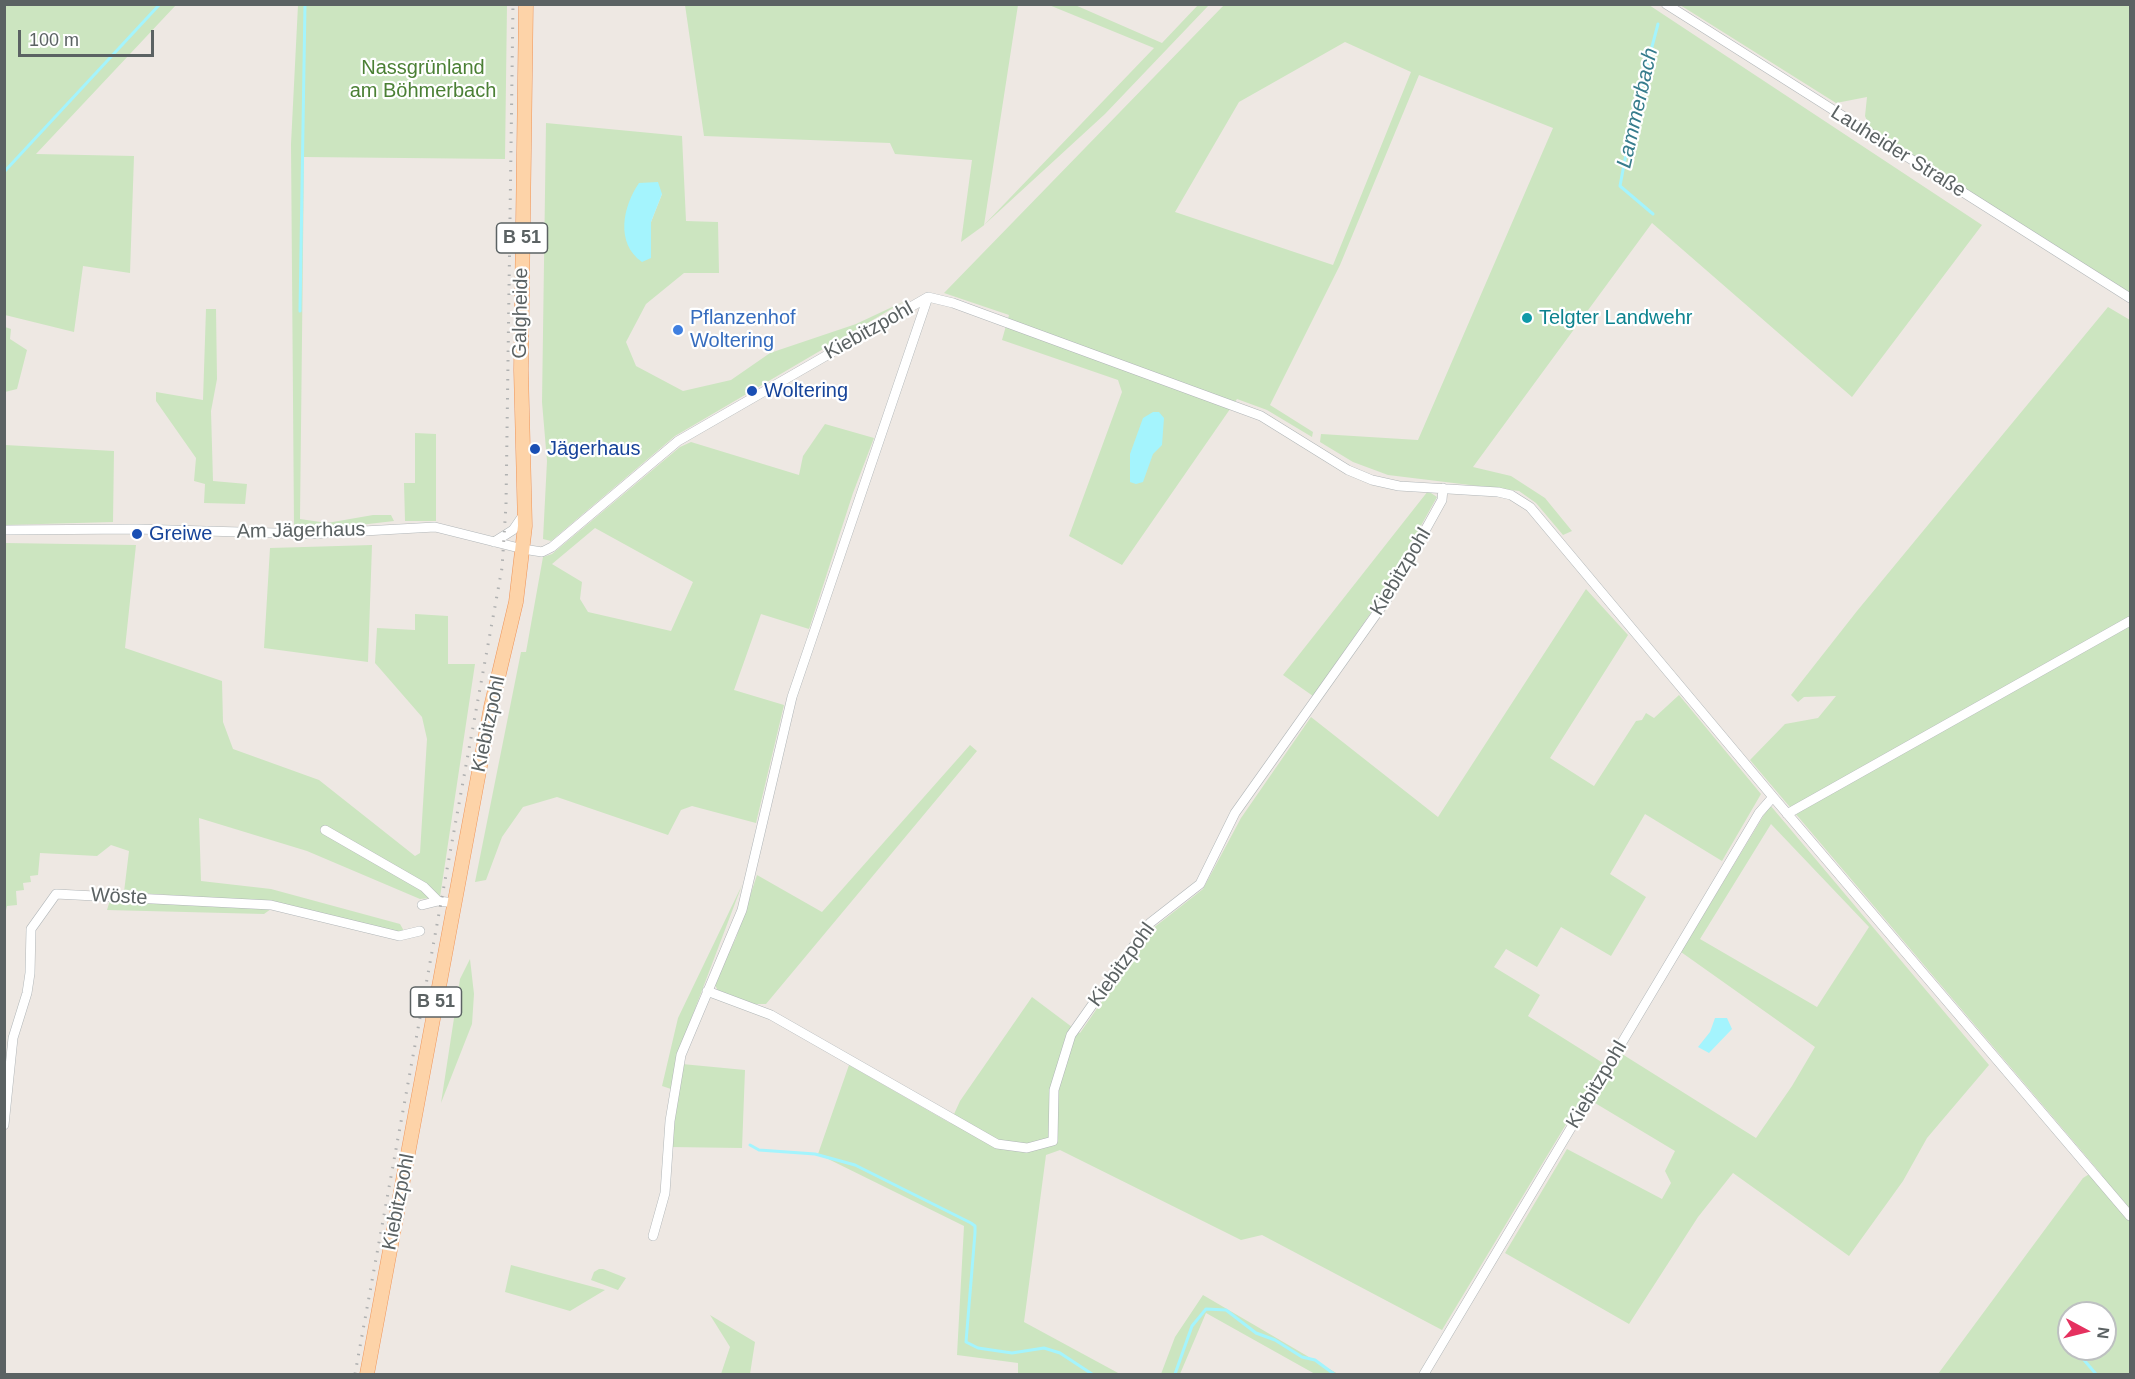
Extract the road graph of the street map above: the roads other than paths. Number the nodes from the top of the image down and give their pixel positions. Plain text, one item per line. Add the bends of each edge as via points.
1 (526, 4) edge
2 (1666, 4) edge
3 (928, 297) junction
4 (2130, 298) edge
5 (1443, 488) junction
6 (525, 513) junction
7 (4, 530) edge
8 (494, 542) junction
9 (523, 549) junction
10 (2130, 621) edge
11 (1773, 797) junction
12 (1787, 814) junction
13 (325, 830) dead end
14 (438, 902) junction
15 (455, 903) junction
16 (422, 905) dead end
17 (420, 931) dead end
18 (707, 991) junction
19 (4, 1125) edge
20 (2130, 1216) edge
21 (653, 1236) dead end
22 (367, 1374) edge
23 (1424, 1374) edge

1 - 6 main road, Galgheide / B 51 via 520,370
2 - 4 street, Lauheider Straße
3 - 5 street, Kiebitzpohl via 1250,412 1372,480
3 - 9 street, Kiebitzpohl via 678,441 552,547 542,552
3 - 18 street, Kiebitzpohl via 792,697 745,899
5 - 11 street, Kiebitzpohl via 1498,492 1530,507
5 - 18 street, Kiebitzpohl via 1442,500 1387,599 1235,813 1200,884 1150,923 1071,1035 1054,1090 1053,1141 1027,1148 997,1144 771,1015
6 - 8 street via 513,530
6 - 9 main road, Galgheide / B 51
7 - 8 street, Am Jägerhaus via 310,534 435,526
8 - 9 street, Am Jägerhaus
9 - 15 main road, Kiebitzpohl / B 51 via 516,602 491,707
10 - 12 street
11 - 12 street, Kiebitzpohl
11 - 23 street, Kiebitzpohl
12 - 20 street, Kiebitzpohl
13 - 14 street via 424,887
14 - 15 street
14 - 16 street
15 - 22 main road, Kiebitzpohl / B 51
17 - 19 street, Wöste via 399,936 271,905 56,894 32,929 30,973 11,1049
18 - 21 street, Kiebitzpohl via 681,1055 670,1121 665,1193

